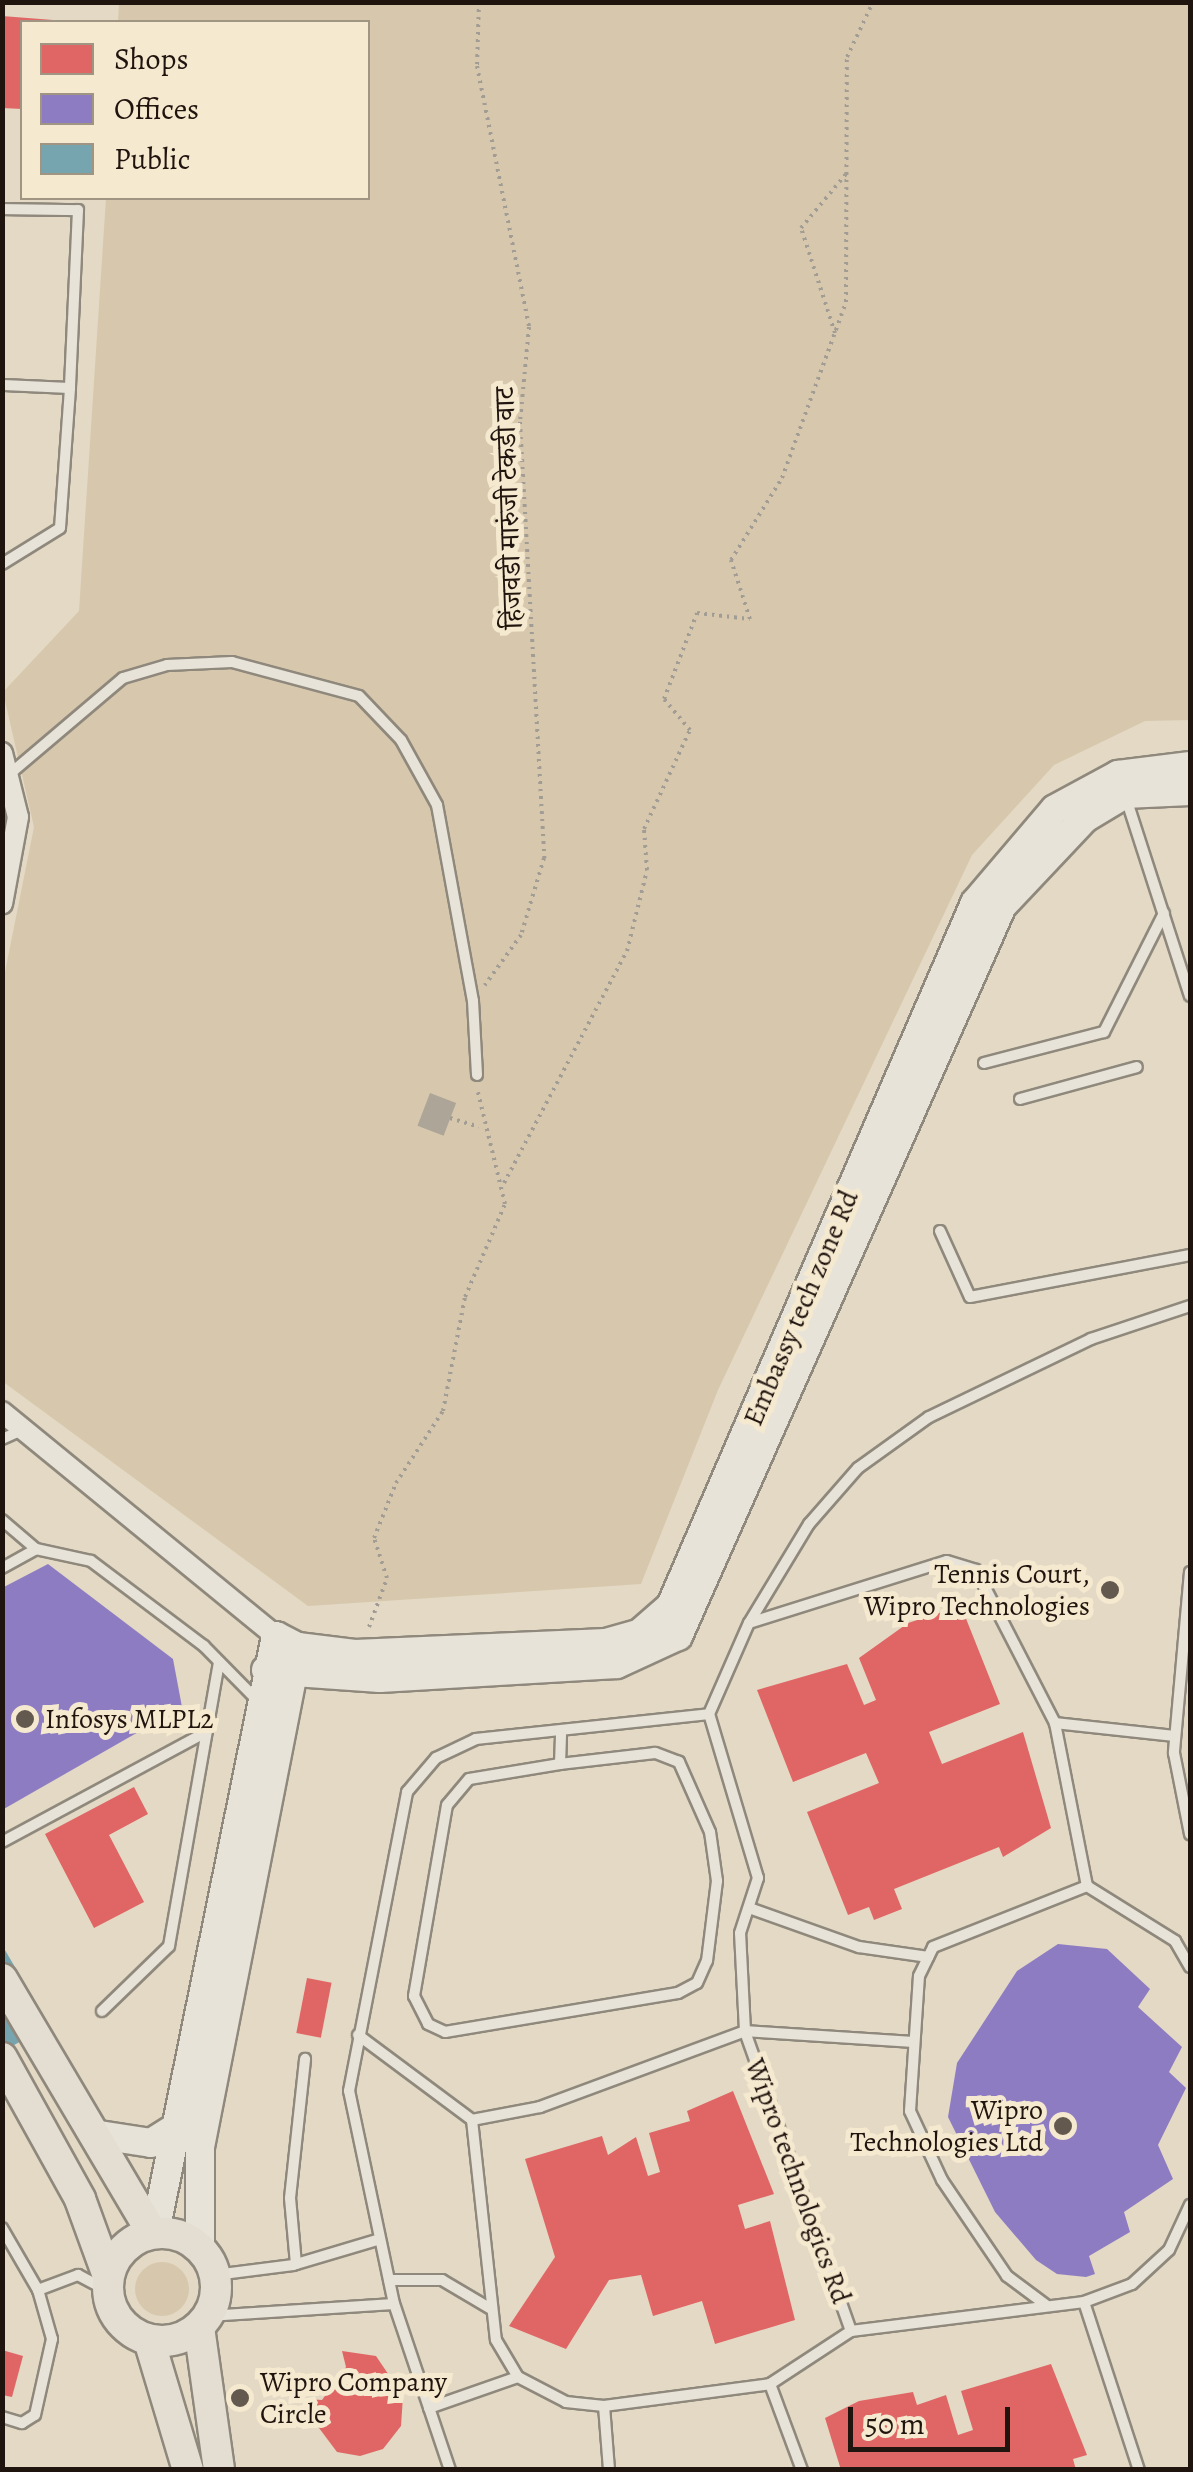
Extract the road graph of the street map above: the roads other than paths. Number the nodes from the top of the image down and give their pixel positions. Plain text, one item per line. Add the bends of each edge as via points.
1 (2, 208) edge
2 (2, 386) edge
3 (70, 388) junction
4 (2, 564) edge
5 (7, 763) edge
6 (1190, 766) edge
7 (1122, 785) junction
8 (1190, 791) edge
9 (2, 904) edge
10 (1164, 913) junction
11 (1190, 996) edge
12 (984, 1063) dead end
13 (1137, 1068) dead end
14 (477, 1075) road end
15 (1020, 1099) dead end
16 (940, 1231) dead end
17 (1190, 1255) edge
18 (1190, 1306) edge
19 (2, 1412) edge
20 (12, 1434) edge
21 (2, 1520) edge
22 (36, 1549) junction
23 (2, 1568) edge
24 (1190, 1572) edge
25 (748, 1623) junction
26 (287, 1641) junction
27 (219, 1663) junction
28 (277, 1673) junction
29 (259, 1701) junction
30 (709, 1714) junction
31 (1055, 1723) junction
32 (206, 1732) junction
33 (561, 1735) junction
34 (1174, 1736) junction
35 (560, 1764) junction
36 (1190, 1834) edge
37 (2, 1842) edge
38 (1087, 1886) junction
39 (752, 1909) junction
40 (928, 1957) junction
41 (1190, 1967) edge
42 (2, 1978) edge
43 (102, 2010) dead end
44 (745, 2031) junction
45 (358, 2035) junction
46 (913, 2042) junction
47 (2, 2058) edge
48 (305, 2059) dead end
49 (472, 2120) junction
50 (182, 2124) junction
51 (94, 2134) junction
52 (1190, 2205) edge
53 (2, 2228) edge
54 (154, 2233) junction
55 (377, 2240) junction
56 (207, 2262) junction
57 (296, 2264) junction
58 (389, 2280) junction
59 (108, 2283) junction
60 (38, 2290) junction
61 (1084, 2302) junction
62 (394, 2304) junction
63 (1046, 2304) junction
64 (491, 2309) junction
65 (203, 2321) junction
66 (852, 2331) junction
67 (149, 2340) junction
68 (518, 2377) junction
69 (770, 2384) junction
70 (604, 2406) junction
71 (429, 2408) junction
72 (2, 2417) edge
73 (188, 2470) edge
74 (219, 2470) edge
75 (450, 2470) edge
76 (609, 2470) edge
77 (802, 2470) edge
78 (1140, 2470) edge

1 - 3 lane via 78,210
2 - 3 lane
3 - 4 lane via 60,528
5 - 9 street via 18,817
5 - 14 lane via 123,678 167,665 232,662 360,696 401,740 437,805 473,1000
6 - 7 street, Embassy tech zone Rd
7 - 8 street
7 - 10 lane
7 - 26 street, Embassy tech zone Rd via 1055,809 975,903 671,1606 640,1633 606,1642 355,1654
7 - 28 street via 1057,840 1002,906 678,1636 617,1664
10 - 11 lane
10 - 12 lane via 1104,1032
13 - 15 lane
16 - 17 lane via 970,1297
18 - 25 lane via 1091,1340 929,1417 858,1468 809,1524
19 - 20 street
20 - 26 street
21 - 22 lane
22 - 23 lane
22 - 27 lane via 91,1562
24 - 34 lane
25 - 30 lane
25 - 31 lane via 947,1561 976,1570
26 - 28 street
27 - 29 lane
27 - 32 lane
28 - 29 street
28 - 56 street via 200,2147
29 - 50 street
30 - 33 lane
30 - 39 lane, Wipro technologics Rd via 758,1878
31 - 34 lane
31 - 38 lane
32 - 37 lane
32 - 43 lane via 169,1946
33 - 35 lane
33 - 45 lane via 476,1739 436,1758 407,1792
34 - 36 lane
35 - 35 lane via 656,1753 679,1762 710,1832 717,1881 707,1961 697,1983 678,1993 444,2032 428,2024 414,1996 447,1805 469,1779
38 - 40 lane via 982,1923
38 - 41 lane via 1175,1941
39 - 40 lane via 859,1947
39 - 44 lane, Wipro technologics Rd via 740,1933
40 - 46 lane
42 - 51 main road
44 - 46 lane
44 - 49 lane via 540,2107
44 - 66 lane, Wipro technologics Rd
45 - 49 lane
45 - 55 lane via 349,2091
46 - 63 lane via 910,2111 942,2180 1007,2276
47 - 59 main road via 73,2184
48 - 57 lane via 290,2198
49 - 64 lane
50 - 51 street via 150,2143
50 - 54 street
51 - 54 main road
52 - 61 lane via 1170,2250 1132,2284
53 - 60 lane
54 - 56 main road
54 - 59 main road via 119,2252
55 - 57 lane
55 - 58 lane
56 - 57 lane
56 - 65 main road
58 - 62 lane
58 - 64 lane via 442,2280
59 - 60 lane via 78,2275
59 - 67 main road via 125,2327
60 - 72 lane via 52,2340 35,2415 22,2424
61 - 63 lane
61 - 78 lane
62 - 65 lane
62 - 71 lane
63 - 66 lane
64 - 68 lane
65 - 67 main road
65 - 74 main road
66 - 69 lane
67 - 73 main road
68 - 70 lane via 566,2402
68 - 71 lane
69 - 70 lane
69 - 77 lane
70 - 76 lane
71 - 75 lane

